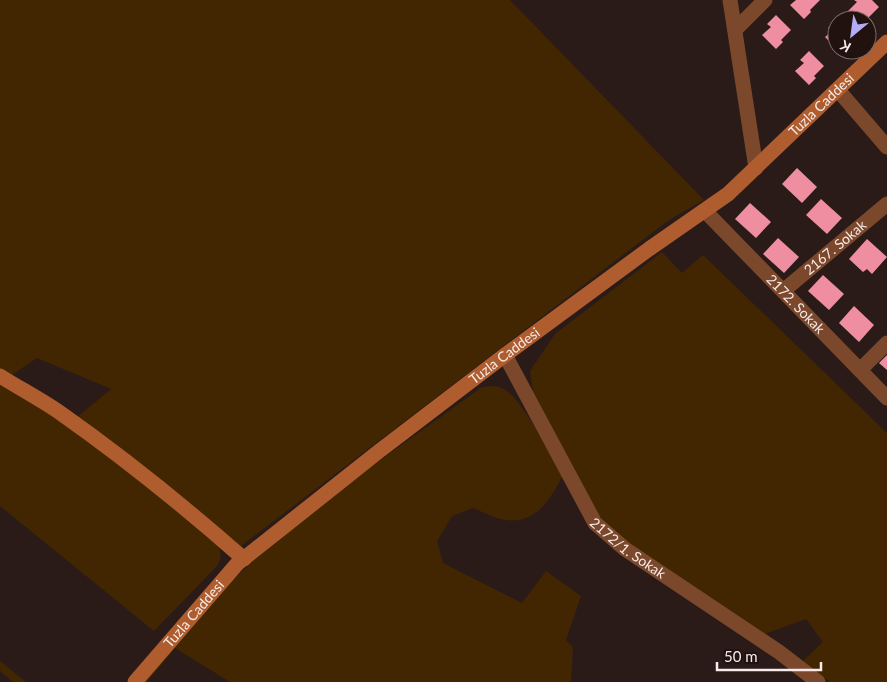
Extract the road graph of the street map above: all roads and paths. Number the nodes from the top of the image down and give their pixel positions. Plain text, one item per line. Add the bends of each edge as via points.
1 (730, 0) edge
2 (765, 0) edge
3 (735, 30) junction
4 (887, 42) edge
5 (838, 90) junction
6 (887, 147) edge
7 (756, 168) junction
8 (887, 204) edge
9 (705, 211) junction
10 (783, 292) junction
11 (887, 344) edge
12 (505, 355) junction
13 (860, 370) junction
14 (0, 376) edge
15 (887, 398) edge
16 (244, 559) junction
17 (135, 682) edge
18 (818, 682) edge

1 - 3 street
2 - 3 street
3 - 7 street
4 - 5 main road, Tuzla Caddesi
5 - 6 street
5 - 7 main road, Tuzla Caddesi
7 - 9 main road, Tuzla Caddesi
8 - 10 street, 2167. Sokak
9 - 10 street, 2172. Sokak
9 - 12 main road, Tuzla Caddesi
10 - 13 street, 2172. Sokak
11 - 13 street
12 - 16 main road, Tuzla Caddesi
12 - 18 street, 2172/1. Sokak via 595,523 625,549 779,652
13 - 15 street, 2172. Sokak
14 - 16 main road via 114,452
16 - 17 main road, Tuzla Caddesi

